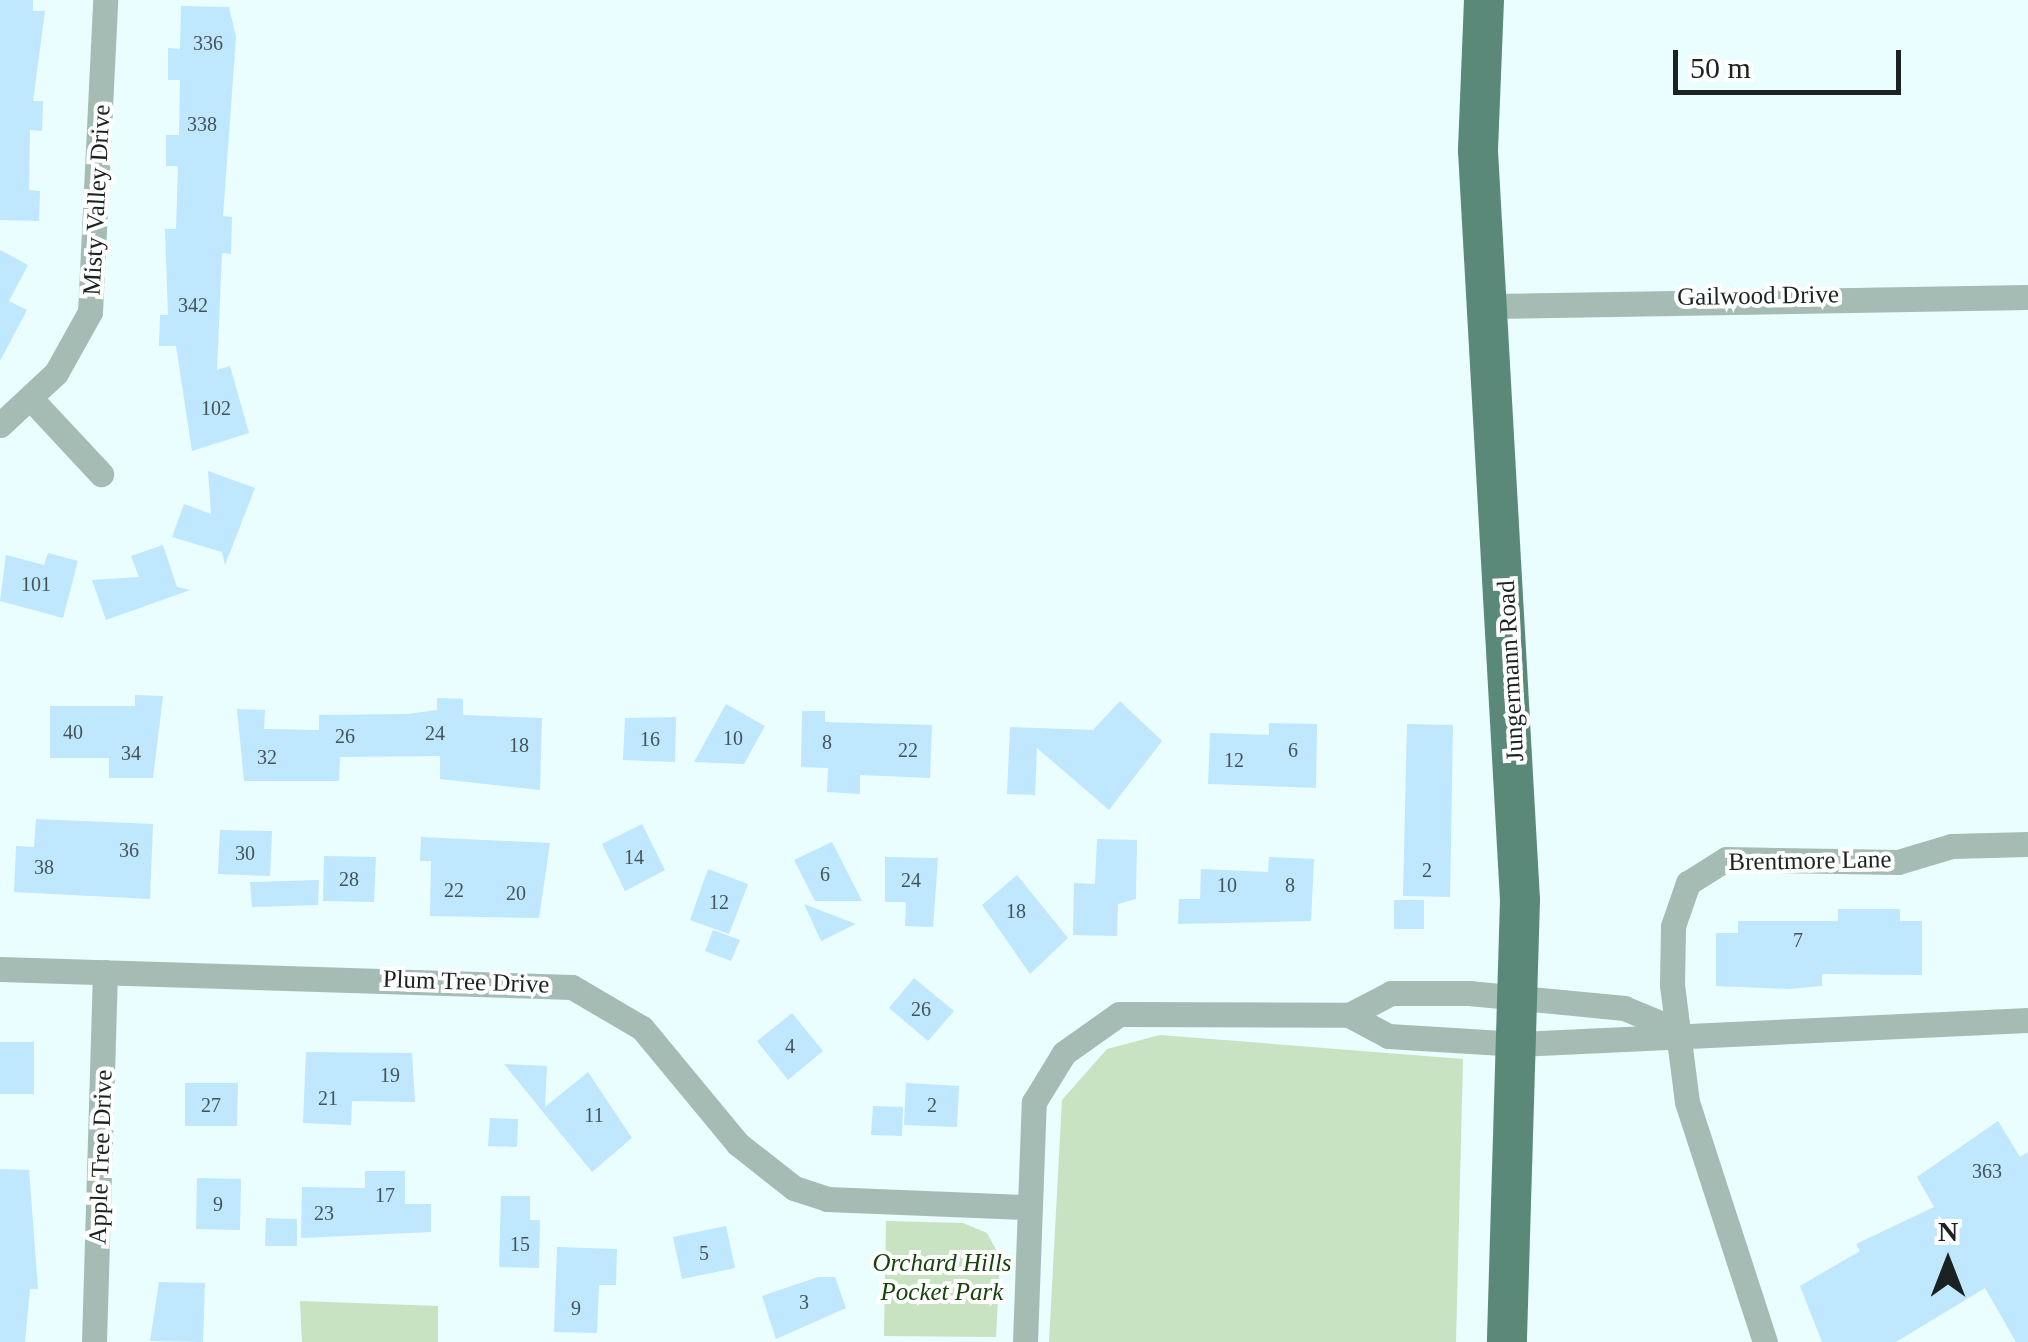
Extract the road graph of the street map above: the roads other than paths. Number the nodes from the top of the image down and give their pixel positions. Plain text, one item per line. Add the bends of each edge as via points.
1 (105, 0) edge
2 (1484, 0) edge
3 (2028, 297) edge
4 (1489, 306) junction
5 (34, 401) junction
6 (0, 425) edge
7 (101, 474) dead end
8 (2028, 844) edge
9 (0, 970) edge
10 (105, 972) junction
11 (1518, 999) junction
12 (1349, 1015) junction
13 (2028, 1020) edge
14 (1677, 1030) junction
15 (1519, 1044) junction
16 (1028, 1207) junction
17 (94, 1342) edge
18 (1025, 1342) edge
19 (1507, 1342) edge
20 (1765, 1342) edge

1 - 5 street, Misty Valley Drive via 98,276 74,347
2 - 4 main road, Jungermann Road via 1478,151
3 - 4 street, Gailwood Drive
4 - 11 main road, Jungermann Road via 1514,688
5 - 6 street, Misty Valley Drive
5 - 7 street
8 - 14 street, Brentmore Lane via 1952,846 1898,862 1726,859 1704,866 1673,926
9 - 10 street, Plum Tree Drive
10 - 16 street, Plum Tree Drive via 572,987 642,1028 738,1144 794,1188 826,1199
10 - 17 street, Apple Tree Drive
11 - 12 street via 1391,993
11 - 14 street via 1624,1008
11 - 15 main road, Jungermann Road
12 - 15 street via 1388,1036
12 - 16 street via 1157,1008 1088,1030 1034,1102
13 - 14 street
14 - 15 street via 1624,1044
14 - 20 street, Brentmore Lane via 1694,1131
15 - 19 main road, Jungermann Road
16 - 18 street

